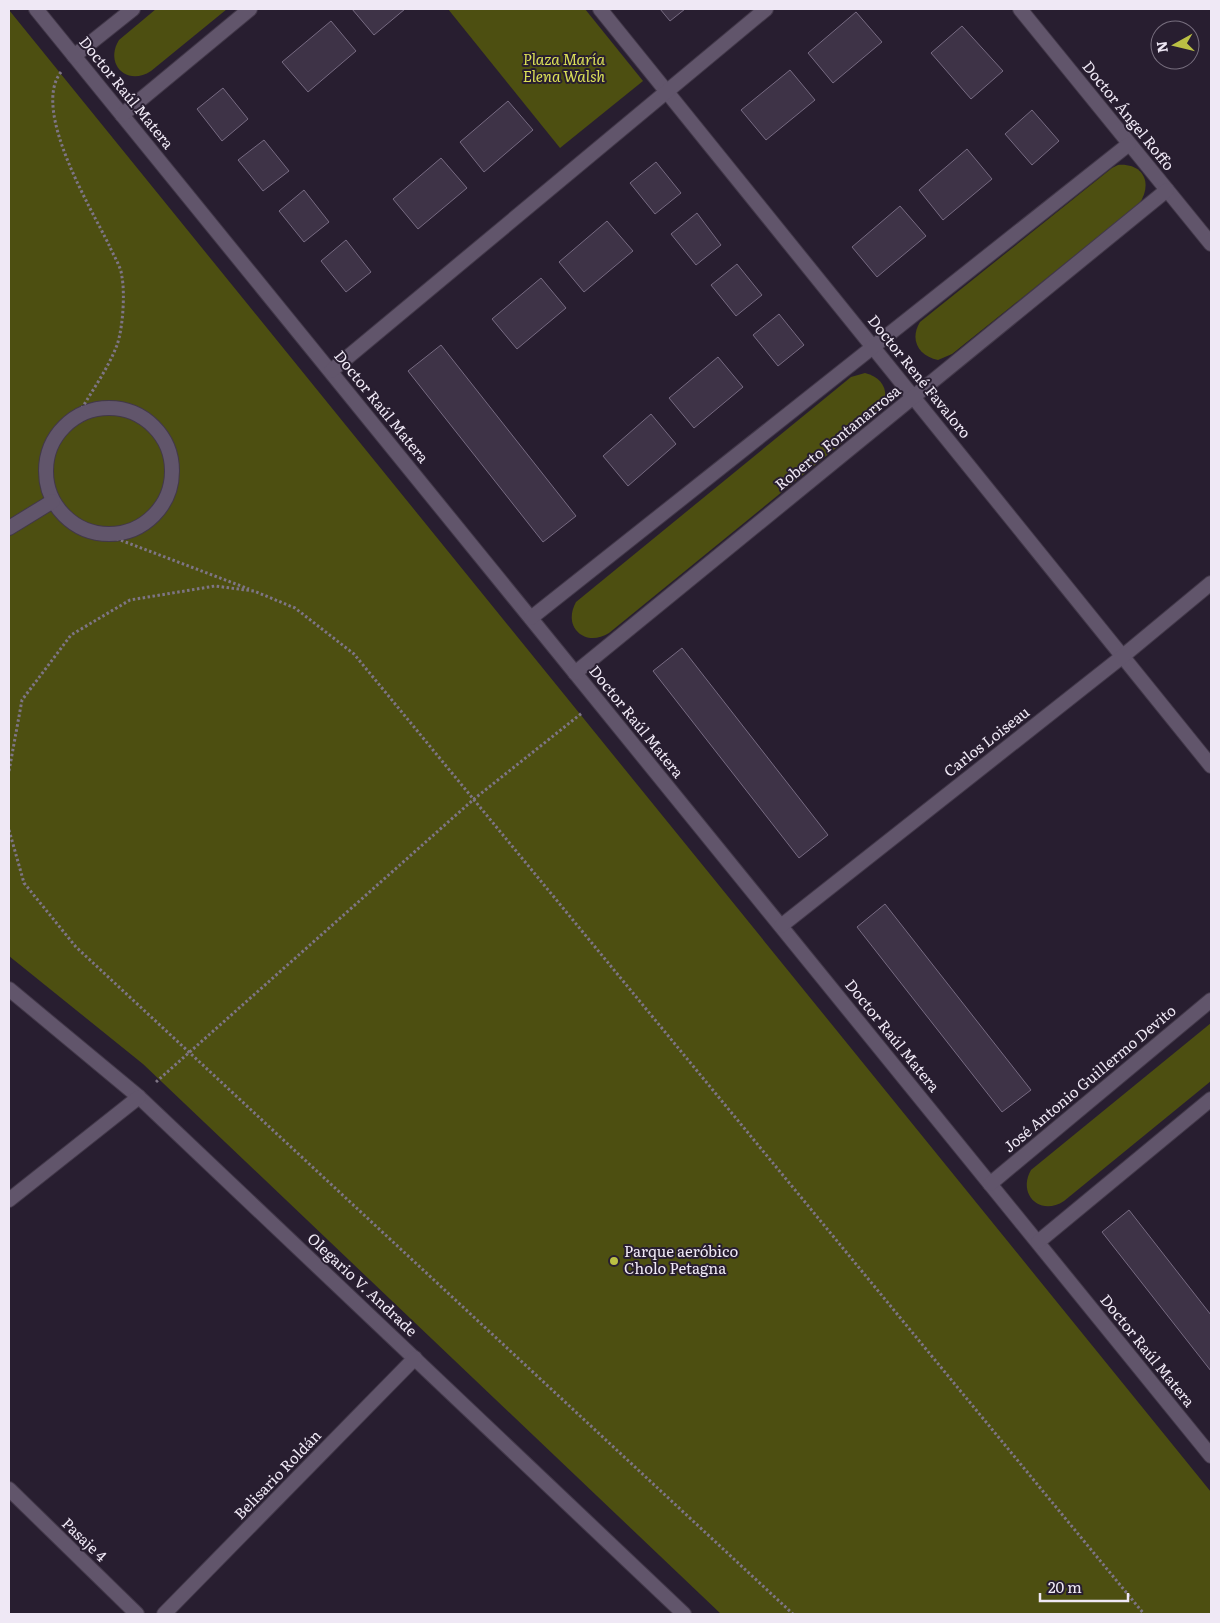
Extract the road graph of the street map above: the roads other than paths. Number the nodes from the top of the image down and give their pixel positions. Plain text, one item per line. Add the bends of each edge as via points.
1 (36, 9) edge
2 (133, 9) edge
3 (250, 9) edge
4 (600, 9) edge
5 (766, 9) edge
6 (1020, 9) edge
7 (74, 56) junction
8 (667, 91) junction
9 (122, 115) junction
10 (1129, 144) junction
11 (1168, 190) junction
12 (1211, 244) edge
13 (874, 347) junction
14 (331, 371) junction
15 (914, 396) junction
16 (53, 501) junction
17 (9, 528) edge
18 (1211, 583) edge
19 (531, 618) junction
20 (1123, 656) junction
21 (575, 673) junction
22 (1211, 766) edge
23 (781, 926) junction
24 (9, 990) edge
25 (1211, 1000) edge
26 (139, 1097) junction
27 (1211, 1099) edge
28 (990, 1184) junction
29 (9, 1200) edge
30 (1038, 1242) junction
31 (414, 1358) junction
32 (1211, 1456) edge
33 (9, 1489) edge
34 (137, 1614) edge
35 (164, 1614) edge
36 (684, 1614) edge

1 - 7 street, Doctor Raúl Matera
2 - 7 street
3 - 9 street
4 - 8 street, Doctor René Favaloro
5 - 8 street
6 - 10 street, Doctor Ángel Roffo
7 - 9 street, Doctor Raúl Matera
8 - 13 street, Doctor René Favaloro
8 - 14 street
9 - 14 street, Doctor Raúl Matera
10 - 11 street, Doctor Ángel Roffo
10 - 13 street
11 - 12 street, Doctor Ángel Roffo
11 - 15 street, Roberto Fontanarrosa
13 - 15 street, Doctor René Favaloro
13 - 19 street
14 - 19 street, Doctor Raúl Matera
15 - 20 street, Doctor René Favaloro
15 - 21 street, Roberto Fontanarrosa
16 - 16 street via 46,482 48,453 62,427 78,415 98,408 119,408 139,415 156,428 167,446 172,466 170,487 161,506 147,522 128,531 91,532 76,525
16 - 17 street
18 - 20 street, Carlos Loiseau
19 - 21 street, Doctor Raúl Matera
20 - 22 street, Doctor René Favaloro
20 - 23 street, Carlos Loiseau
21 - 23 street, Doctor Raúl Matera
23 - 28 street, Doctor Raúl Matera
24 - 26 street, Olegario V. Andrade
25 - 28 street, José Antonio Guillermo Devito
26 - 29 street
26 - 31 street, Olegario V. Andrade
27 - 30 street
28 - 30 street, Doctor Raúl Matera
30 - 32 street, Doctor Raúl Matera
31 - 35 street, Belisario Roldán
31 - 36 street, Olegario V. Andrade
33 - 34 street, Pasaje 4

